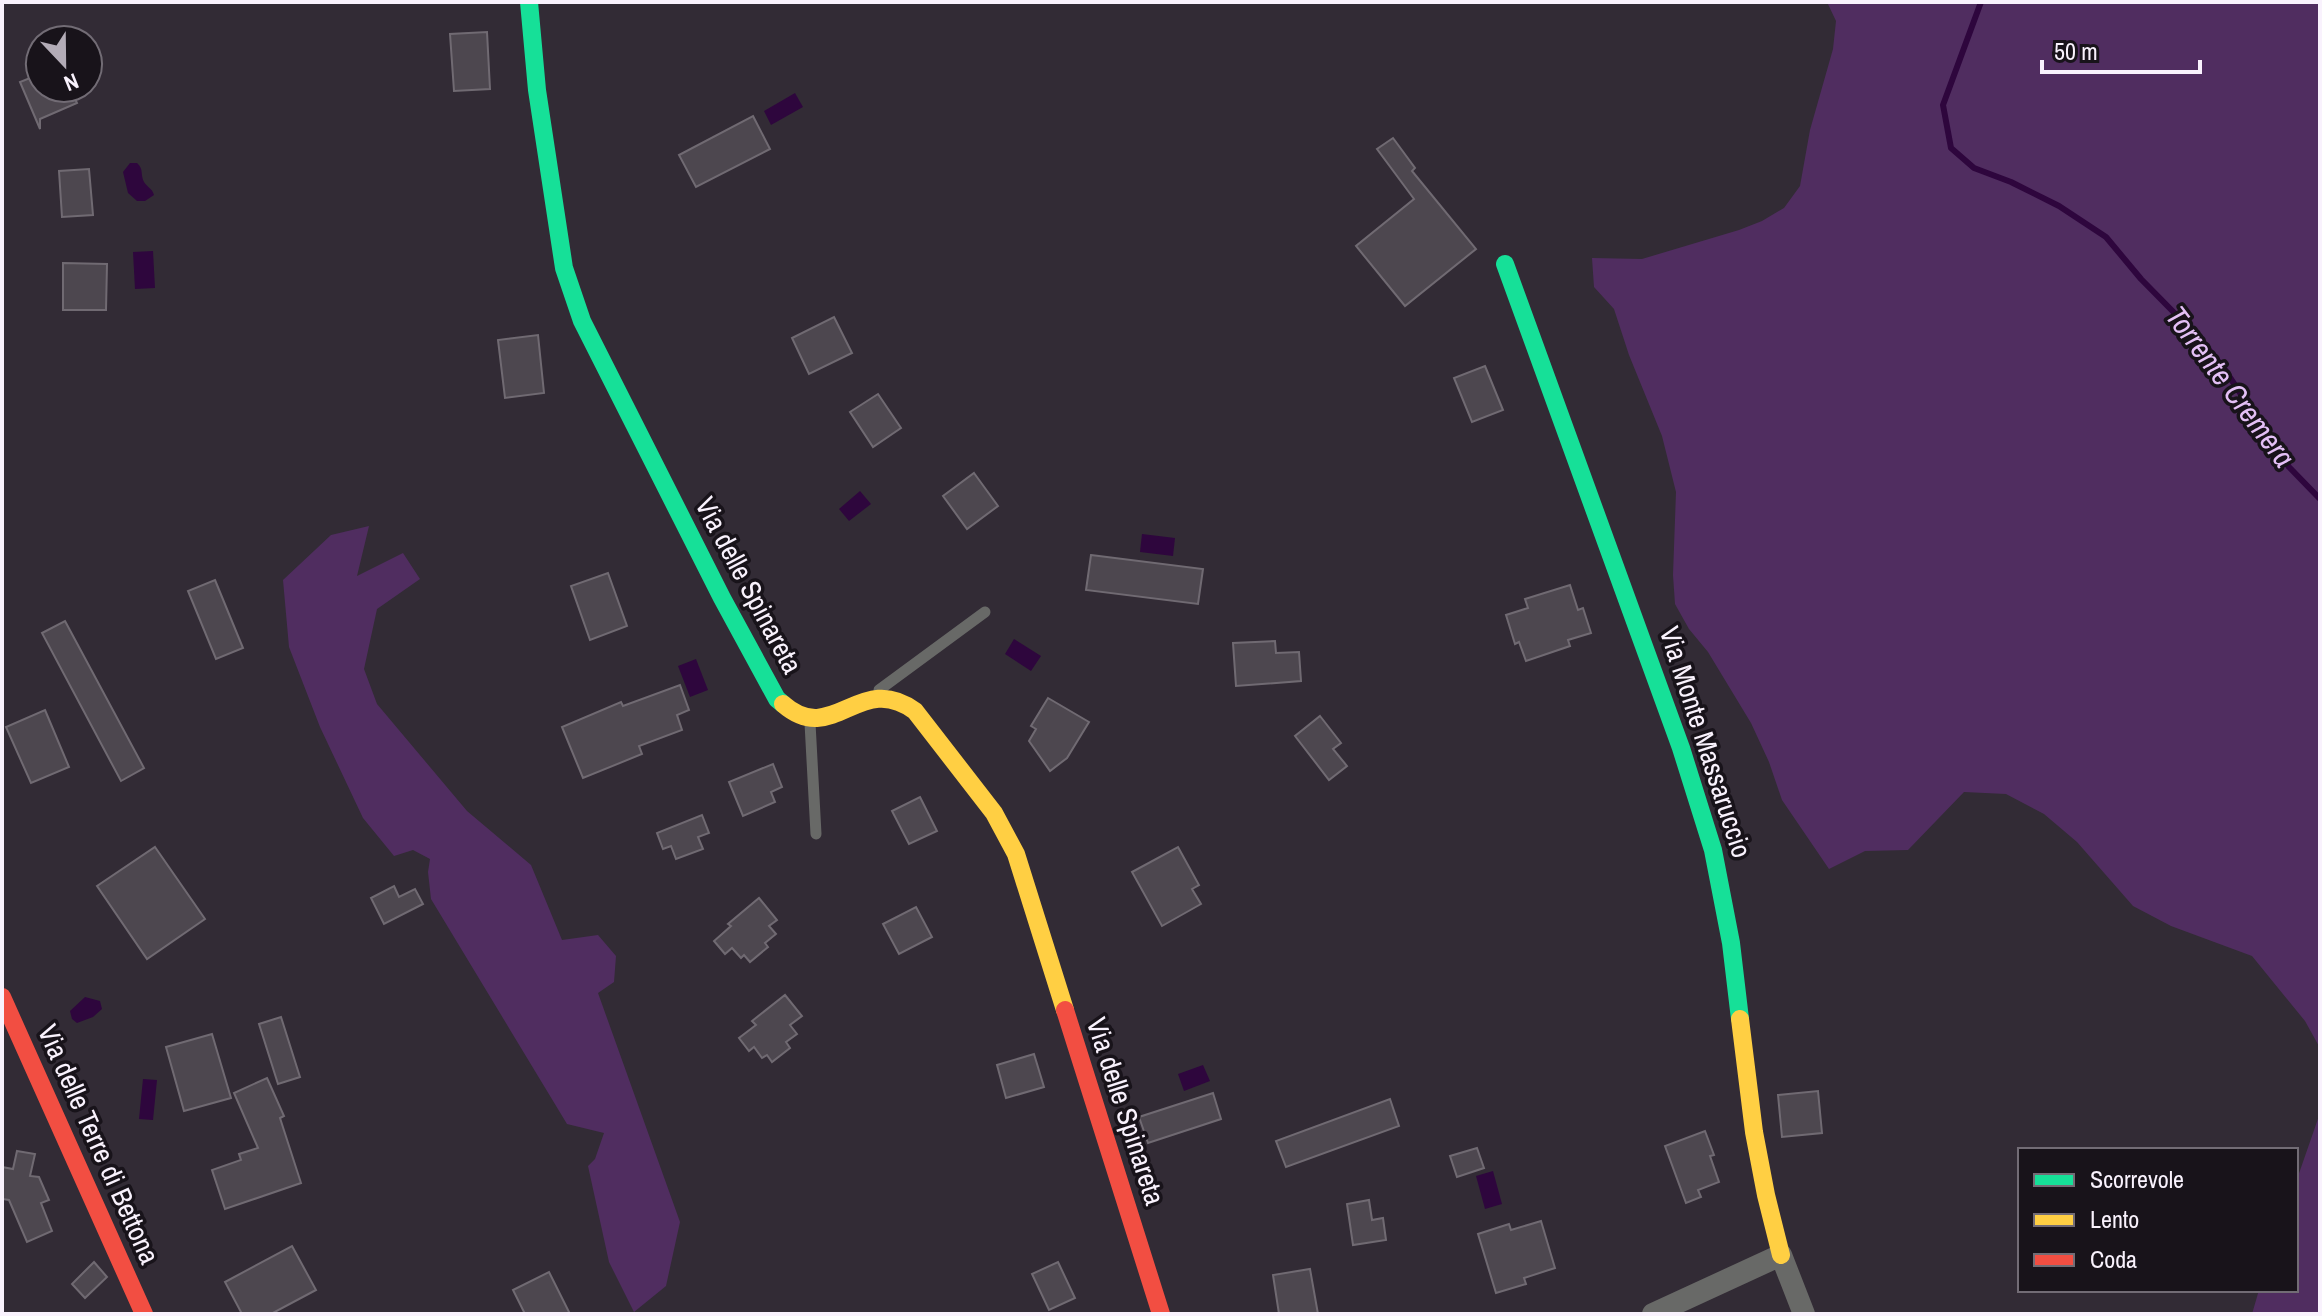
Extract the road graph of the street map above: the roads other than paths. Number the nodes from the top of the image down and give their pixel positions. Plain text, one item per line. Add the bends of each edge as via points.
1 (529, 2) edge
2 (1505, 264) dead end
3 (985, 612) dead end
4 (865, 701) junction
5 (809, 719) junction
6 (816, 834) dead end
7 (2, 997) edge
8 (1781, 1255) junction
9 (144, 1314) edge
10 (1161, 1314) edge
11 (1653, 1314) edge
12 (1804, 1314) edge

1 - 5 street, Via delle Spinareta via 564,268 575,304 777,699
2 - 8 street, Via Monte Massaruccio via 1711,842 1729,925 1754,1132
3 - 4 lane
4 - 5 street, Via delle Spinareta via 838,714
4 - 10 street, Via delle Spinareta via 884,697 909,705 994,813 1016,854
5 - 6 lane
7 - 9 street, Via delle Terre di Bettona
8 - 11 street
8 - 12 street, Via Monte Massaruccio

